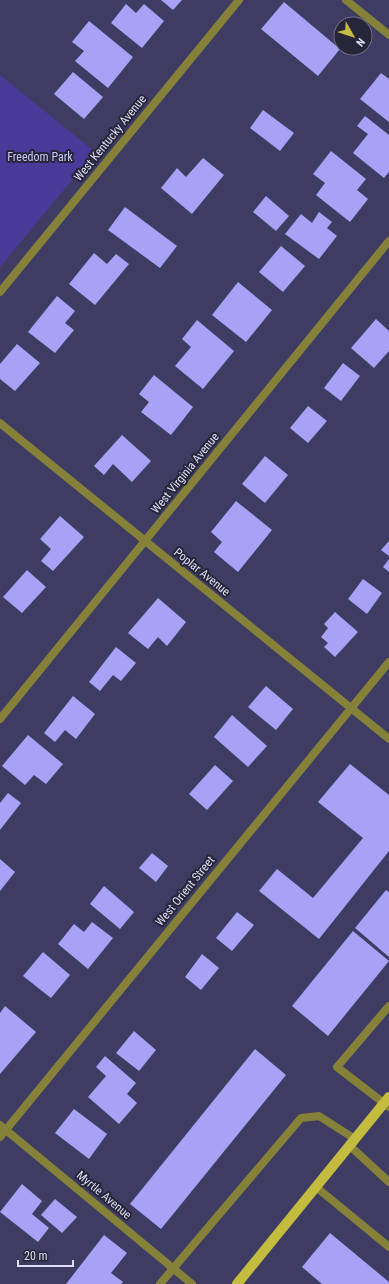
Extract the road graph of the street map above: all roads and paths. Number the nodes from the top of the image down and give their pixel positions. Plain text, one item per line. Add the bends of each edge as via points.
1 (239, 0) edge
2 (346, 0) edge
3 (389, 35) edge
4 (389, 241) edge
5 (0, 292) edge
6 (0, 423) edge
7 (145, 541) junction
8 (389, 662) edge
9 (350, 708) junction
10 (0, 720) edge
11 (389, 739) edge
12 (389, 1006) edge
13 (387, 1103) edge
14 (3, 1127) edge
15 (0, 1137) edge
16 (353, 1142) junction
17 (389, 1182) edge
18 (316, 1187) junction
19 (389, 1247) edge
20 (173, 1268) junction
21 (160, 1284) edge
22 (192, 1284) edge
23 (237, 1284) edge

1 - 5 street, West Kentucky Avenue
2 - 3 street
4 - 7 street, West Virginia Avenue
6 - 7 street, Poplar Avenue
7 - 9 street, Poplar Avenue
7 - 10 street, West Virginia Avenue
8 - 9 street, West Orient Street
9 - 11 street, Poplar Avenue
9 - 14 street, West Orient Street
12 - 13 street via 337,1067
13 - 16 main road
14 - 15 street, West Orient Street
14 - 20 street, Myrtle Avenue
16 - 17 street
16 - 18 main road
16 - 20 street via 319,1116 301,1118
18 - 19 street
18 - 23 main road
20 - 21 street
20 - 22 street, Myrtle Avenue

